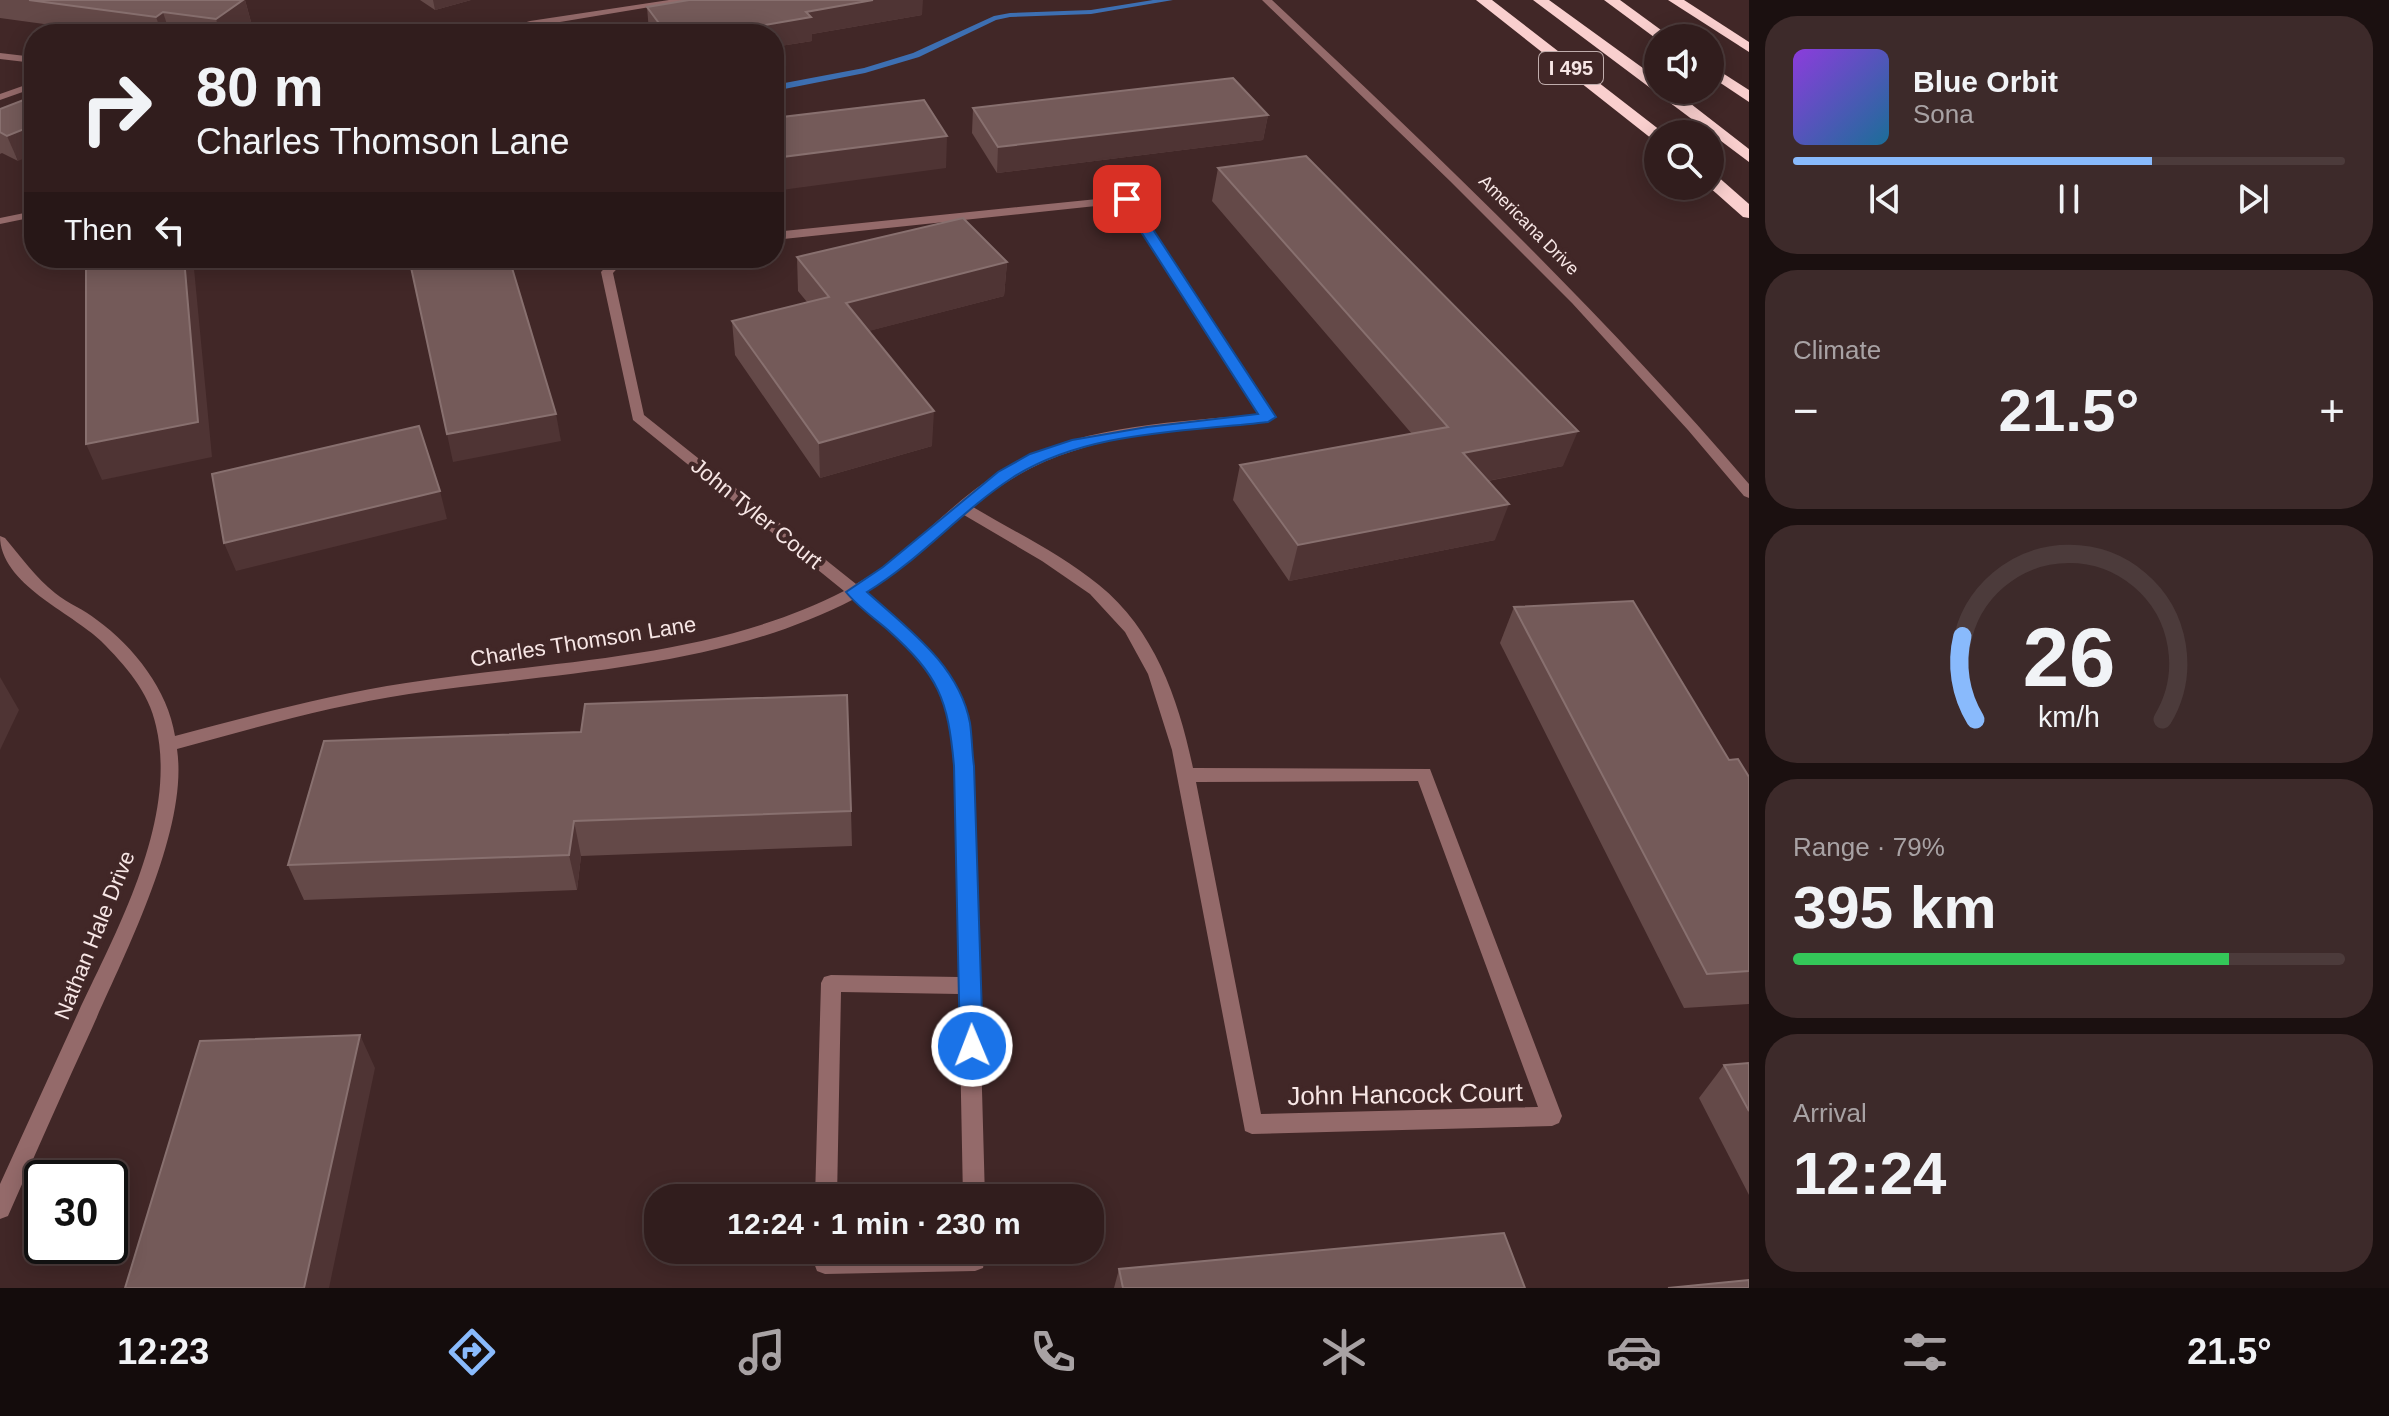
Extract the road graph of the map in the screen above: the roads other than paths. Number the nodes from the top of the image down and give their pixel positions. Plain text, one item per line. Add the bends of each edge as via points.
1 (687, 0) edge
2 (1267, 0) edge
3 (1483, 0) edge
4 (1540, 0) edge
5 (1611, 0) edge
6 (1675, 0) edge
7 (530, 24) edge
8 (1645, 24) edge
9 (1749, 48) edge
10 (0, 56) edge
11 (24, 59) edge
12 (1644, 76) edge
13 (1724, 79) edge
14 (24, 89) edge
15 (0, 97) edge
16 (1749, 97) edge
17 (1681, 104) edge
18 (1644, 125) edge
19 (1749, 157) edge
20 (1724, 191) edge
21 (1749, 213) edge
22 (24, 216) edge
23 (0, 221) edge
24 (784, 235) edge
25 (611, 268) edge
26 (1749, 493) edge
27 (964, 508) junction
28 (0, 541) edge
29 (855, 592) junction
30 (170, 744) junction
31 (1186, 775) junction
32 (970, 986) junction
33 (826, 1184) edge
34 (974, 1184) edge
35 (0, 1208) edge

1 - 7 street
2 - 26 street, Americana Drive via 1584,305
3 - 18 highway, I 495
4 - 12 highway, I 495
5 - 8 highway
6 - 9 highway
10 - 11 street
13 - 16 highway
14 - 15 street
17 - 19 highway
20 - 21 highway
22 - 23 street
24 - 27 street, Charles Thomson Lane via 1127,199 1268,417 1072,445 1004,476
25 - 29 street, John Tyler Court via 607,272 638,417
27 - 29 street, Charles Thomson Lane via 889,571
27 - 31 street, John Hancock Court via 1095,591 1128,625 1168,702
28 - 30 street, Nathan Hale Drive via 50,598 93,624 127,656 160,706
29 - 30 street, Charles Thomson Lane via 797,618 666,654 405,689
29 - 32 street, John Tyler Court via 924,652 951,693 960,722
30 - 35 street, Nathan Hale Drive via 172,766 164,809 136,908
31 - 31 street, John Hancock Court via 1252,1124 1552,1116 1424,774
32 - 33 street via 831,983
32 - 34 street, John Tyler Court

